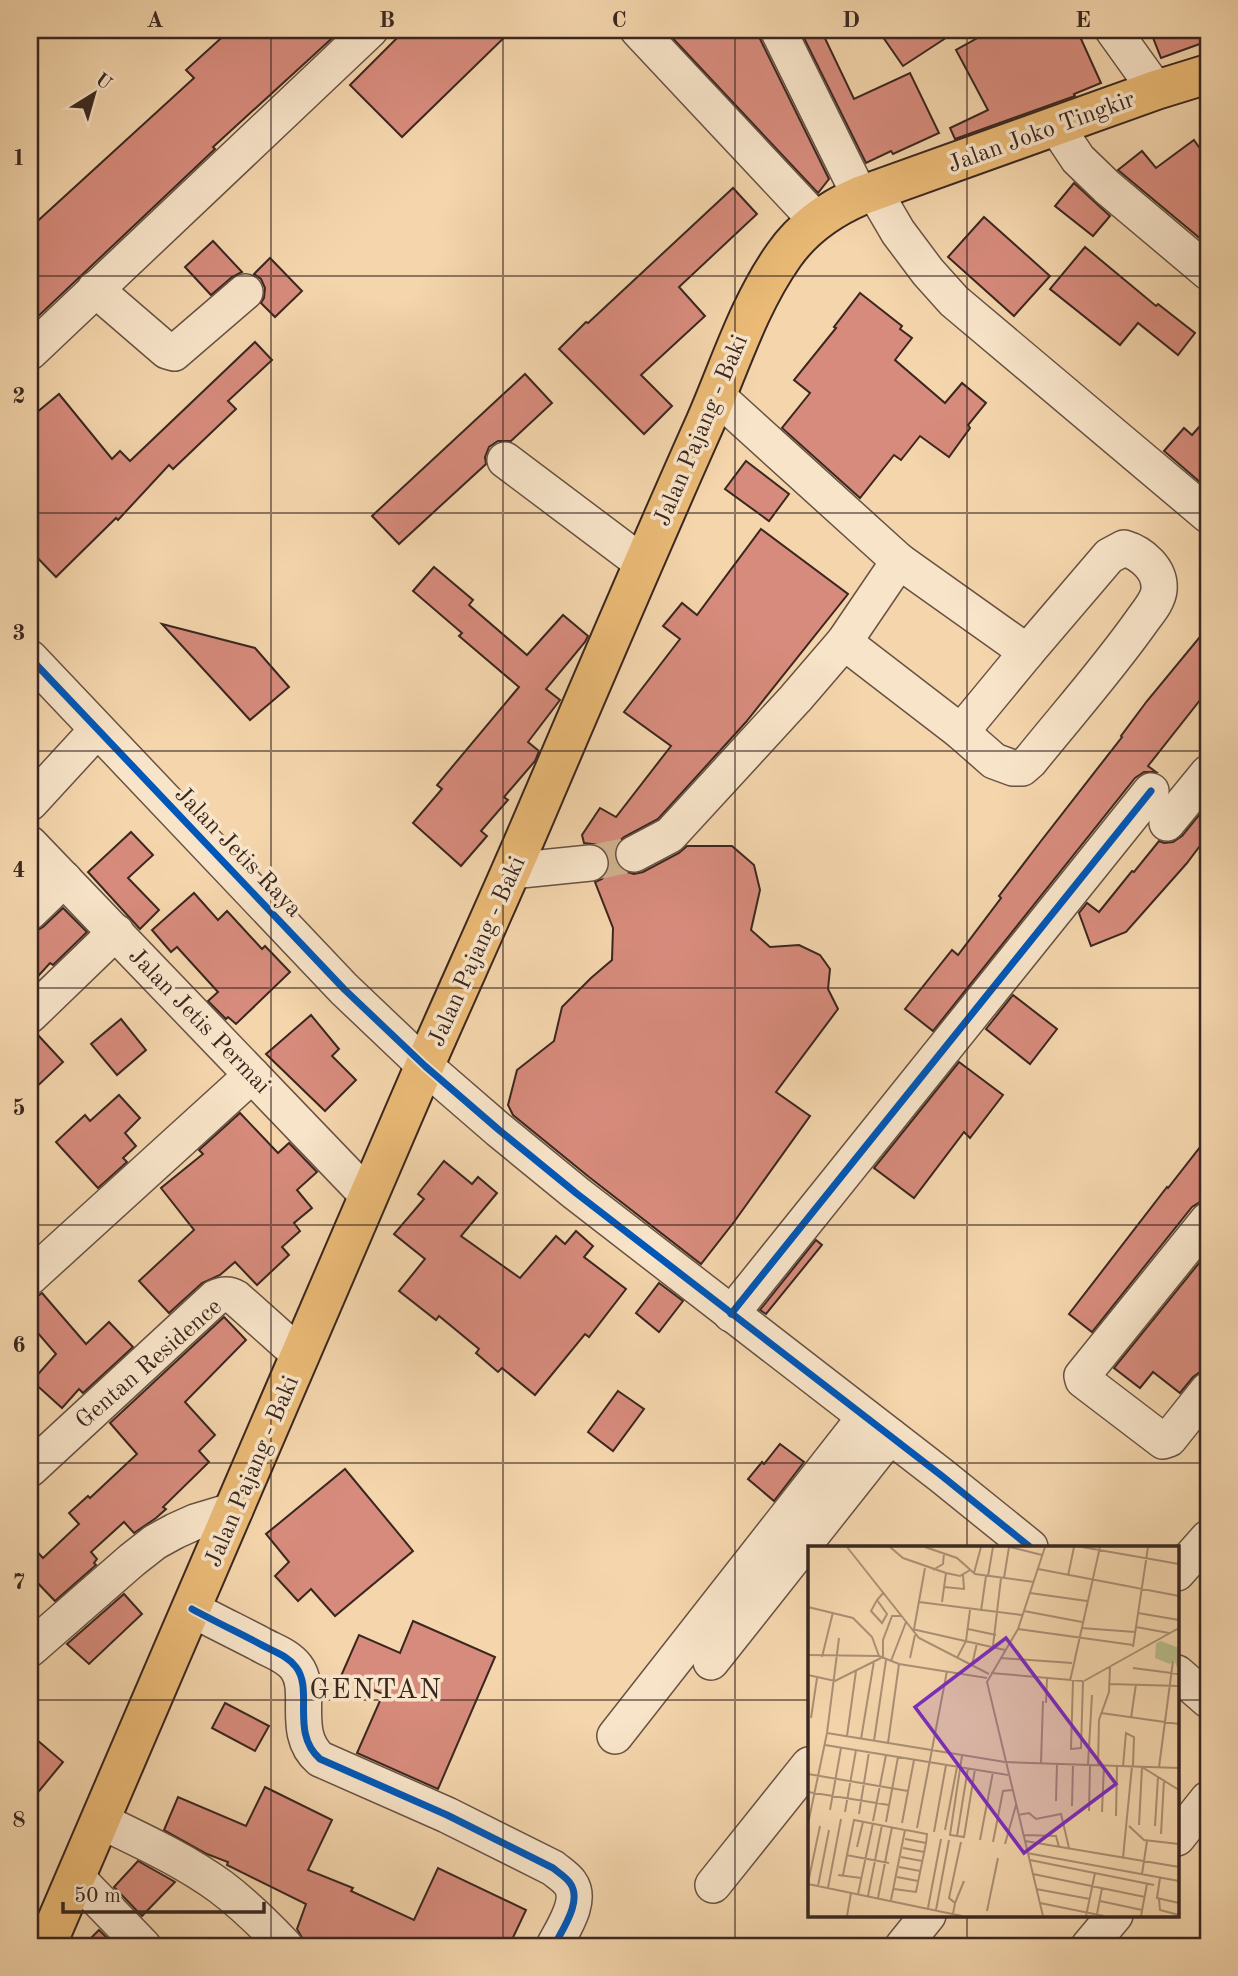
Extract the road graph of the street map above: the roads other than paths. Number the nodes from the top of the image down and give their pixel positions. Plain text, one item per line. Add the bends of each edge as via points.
1 (370, 30) edge
2 (638, 30) edge
3 (778, 30) edge
4 (1113, 30) edge
5 (1208, 74) edge
6 (1156, 90) junction
7 (1056, 126) junction
8 (867, 194) junction
9 (817, 221) junction
10 (1208, 272) edge
11 (95, 289) junction
12 (245, 292) dead end
13 (30, 352) edge
14 (717, 396) junction
15 (505, 460) dead end
16 (1208, 515) edge
17 (899, 561) junction
18 (642, 563) junction
19 (844, 642) junction
20 (1027, 652) junction
21 (30, 658) edge
22 (97, 730) junction
23 (961, 732) junction
24 (1208, 773) edge
25 (1151, 791) dead end
26 (30, 803) edge
27 (1167, 823) dead end
28 (30, 844) edge
29 (634, 854) tunnel mouth
30 (590, 863) tunnel mouth
31 (511, 871) junction
32 (64, 879) junction
33 (30, 912) edge
34 (116, 932) junction
35 (30, 1015) edge
36 (425, 1066) junction
37 (252, 1075) junction
38 (369, 1198) junction
39 (1208, 1220) edge
40 (30, 1276) edge
41 (730, 1314) junction
42 (300, 1356) junction
43 (1208, 1390) edge
44 (877, 1427) junction
45 (30, 1469) edge
46 (235, 1510) junction
47 (1208, 1538) edge
48 (1006, 1540) edge
49 (1178, 1572) edge
50 (192, 1609) junction
51 (30, 1649) edge
52 (710, 1662) dead end
53 (1178, 1674) edge
54 (1208, 1699) edge
55 (615, 1736) dead end
56 (808, 1766) edge
57 (1208, 1799) edge
58 (101, 1821) junction
59 (1178, 1837) edge
60 (77, 1878) junction
61 (713, 1885) dead end
62 (927, 1916) edge
63 (1114, 1916) edge
64 (48, 1941) edge
65 (143, 1946) edge
66 (285, 1946) edge
67 (554, 1946) edge
68 (903, 1946) edge
69 (1089, 1946) edge

1 - 11 street
2 - 9 street
3 - 8 street
4 - 6 street
5 - 6 main road, Jalan Joko Tingkir
6 - 7 main road, Jalan Joko Tingkir
7 - 8 main road, Jalan Joko Tingkir
7 - 10 street via 1078,159 1107,187
8 - 9 main road, Jalan Pajang - Baki via 836,206
8 - 16 street via 954,301
9 - 14 main road, Jalan Pajang - Baki via 784,256 764,289
11 - 12 street via 174,353
11 - 13 street
14 - 17 street
14 - 18 main road, Jalan Pajang - Baki
15 - 18 street
17 - 19 street
17 - 20 street
18 - 31 main road, Jalan Pajang - Baki
19 - 23 street
19 - 29 street via 670,835
20 - 23 street
20 - 23 street via 1109,556 1124,548 1148,561 1159,580 1155,602 1030,761 1022,768 994,761
21 - 22 street, Jalan Jetis Raya
22 - 26 street
22 - 36 street, Jalan Jetis Raya via 335,979
24 - 27 street
25 - 41 street
28 - 32 street, Jalan Jetis Permai
30 - 31 street
31 - 36 main road, Jalan Pajang - Baki
32 - 33 street
32 - 34 street, Jalan Jetis Permai
34 - 35 street
34 - 37 street, Jalan Jetis Permai
36 - 38 main road, Jalan Pajang - Baki
36 - 41 street, Jalan Jetis Raya via 576,1194
37 - 38 street, Jalan Jetis Permai
37 - 40 street
38 - 42 main road, Jalan Pajang - Baki
39 - 43 street via 1082,1376 1163,1441
41 - 44 street, Jalan Jetis Raya
42 - 45 street, Gentan Residence via 236,1298 221,1295
42 - 46 main road, Jalan Pajang - Baki
44 - 48 street, Jalan Jetis Raya
44 - 52 street
44 - 55 street
46 - 50 main road, Jalan Pajang - Baki
46 - 51 street via 195,1522 155,1542
47 - 49 street
50 - 58 main road, Jalan Pajang - Baki
50 - 67 street via 281,1654 296,1667 302,1677 305,1733 320,1759 447,1815 568,1880 573,1902
53 - 54 street
56 - 61 street
57 - 59 street
58 - 60 main road, Jalan Pajang - Baki
58 - 66 street via 220,1886
60 - 64 main road, Jalan Pajang - Baki
60 - 65 street
62 - 68 street
63 - 69 street

